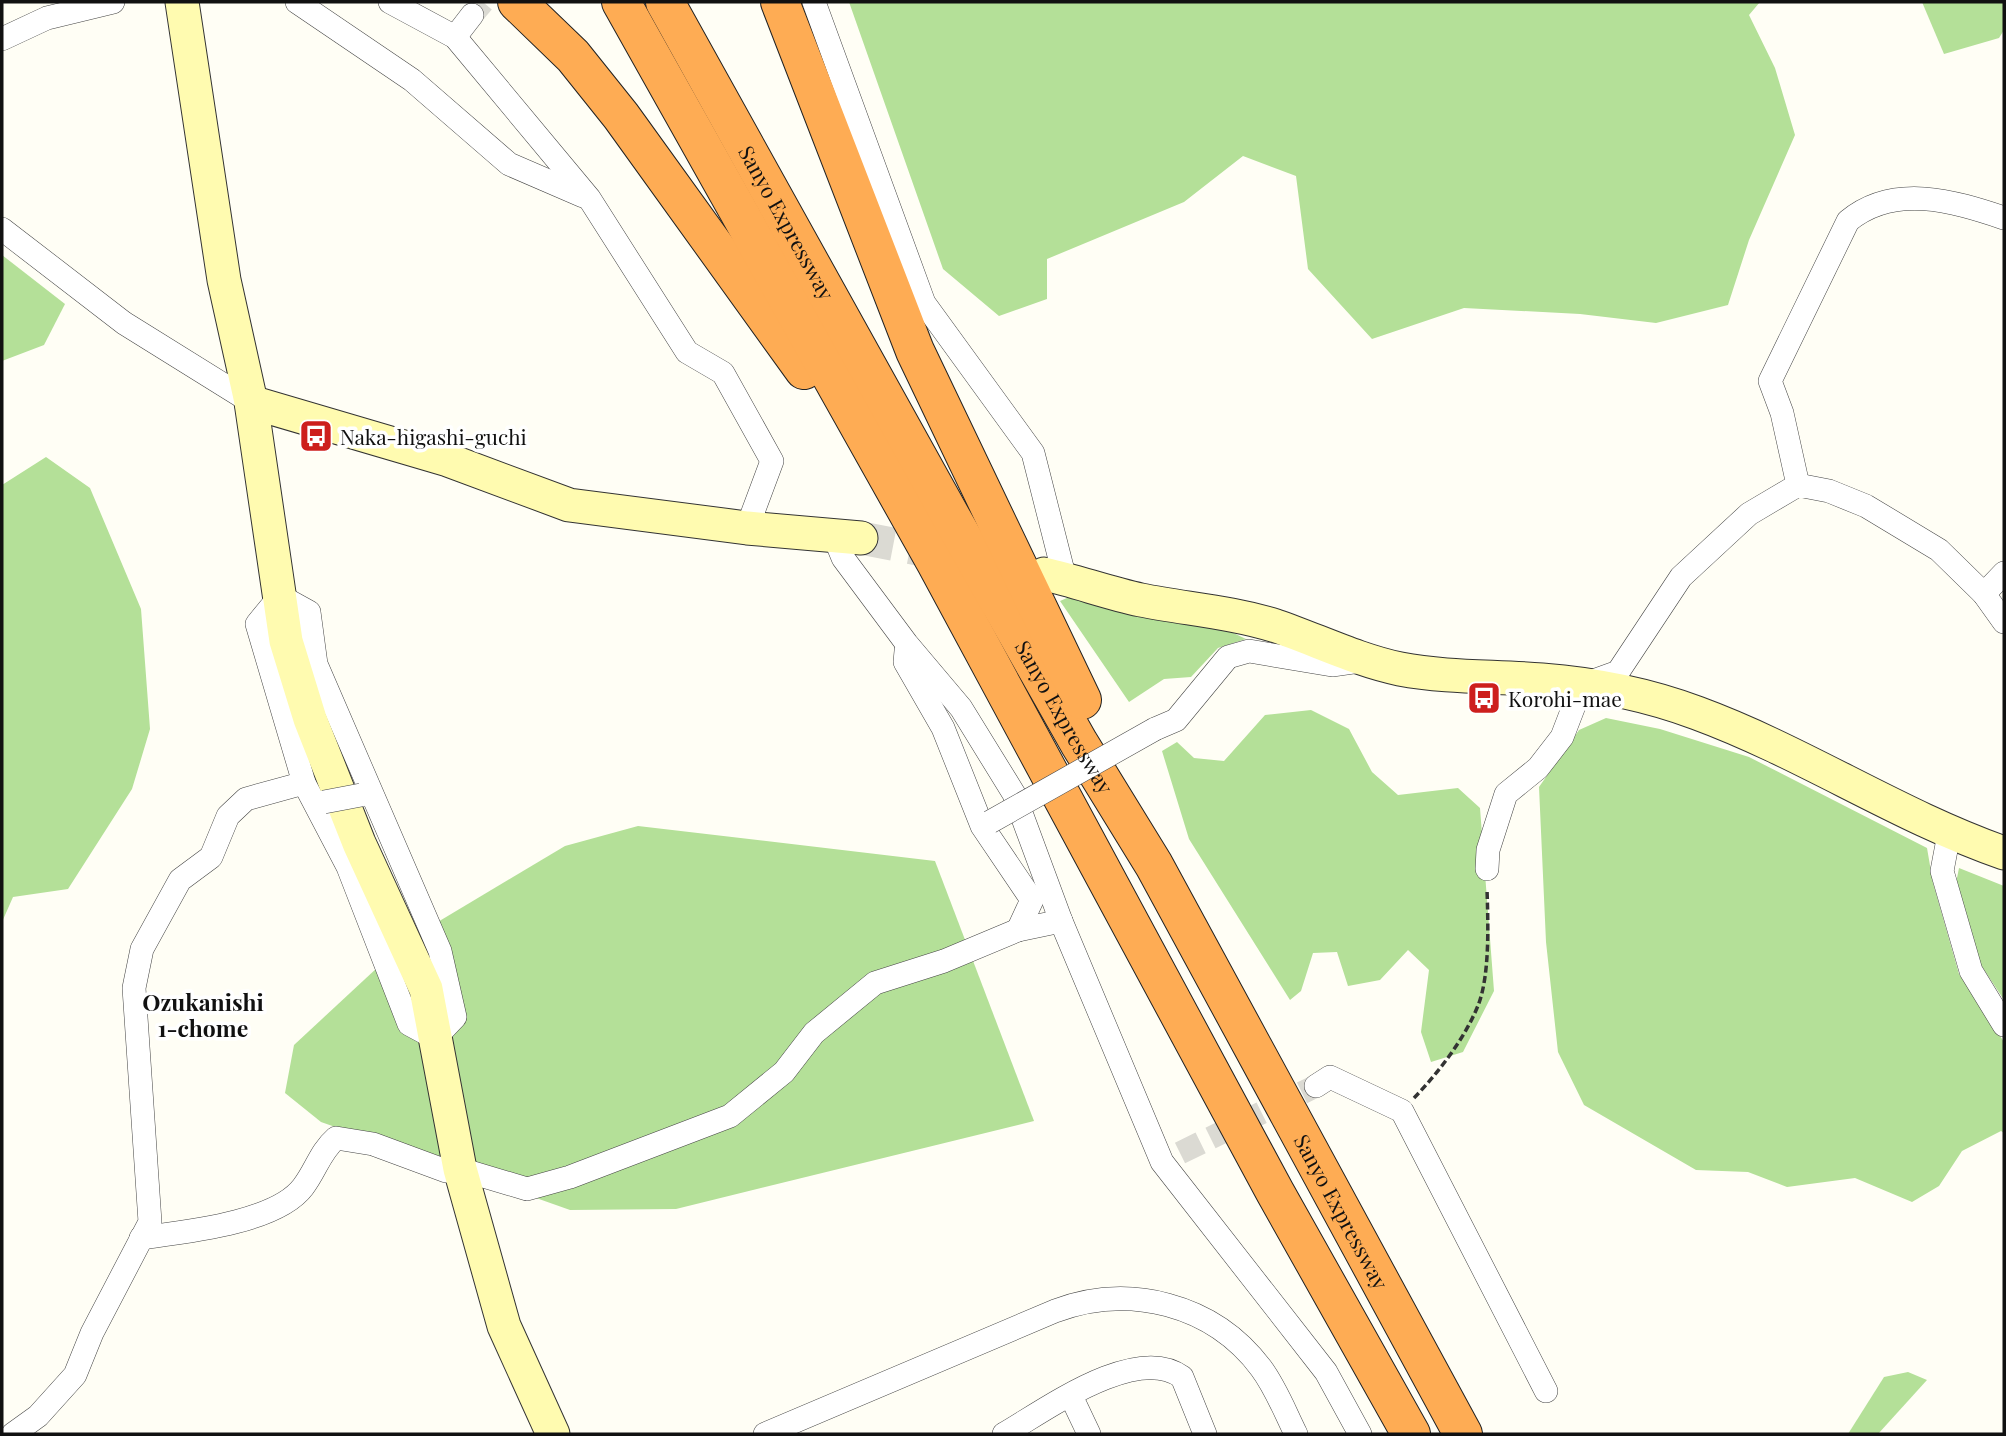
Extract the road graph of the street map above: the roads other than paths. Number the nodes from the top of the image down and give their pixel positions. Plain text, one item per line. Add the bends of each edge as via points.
1 (113, 2) edge
2 (182, 2) edge
3 (297, 2) edge
4 (390, 2) edge
5 (517, 2) edge
6 (621, 2) edge
7 (665, 2) edge
8 (780, 2) edge
9 (814, 2) edge
10 (472, 15) tunnel mouth
11 (456, 37) junction
12 (2, 39) edge
13 (589, 198) junction
14 (2004, 218) edge
15 (2, 229) edge
16 (251, 402) junction
17 (1798, 485) junction
18 (747, 528) junction
19 (848, 537) joint
20 (2004, 573) edge
21 (1054, 577) joint
22 (1984, 594) junction
23 (281, 596) junction
24 (2004, 622) edge
25 (907, 644) junction
26 (1366, 660) junction
27 (1583, 685) junction
28 (304, 783) junction
29 (366, 794) junction
30 (319, 803) junction
31 (986, 824) junction
32 (1950, 834) junction
33 (2004, 853) edge
34 (1154, 865) junction
35 (1487, 869) road end
36 (1061, 921) junction
37 (1018, 930) junction
38 (2004, 1026) edge
39 (435, 1038) junction
40 (1316, 1086) tunnel mouth
41 (460, 1169) junction
42 (1275, 1192) junction
43 (141, 1238) junction
44 (1546, 1391) dead end
45 (1071, 1396) junction
46 (13, 1434) edge
47 (553, 1434) edge
48 (765, 1434) edge
49 (1004, 1434) edge
50 (1089, 1434) edge
51 (1205, 1434) edge
52 (1296, 1434) edge
53 (1360, 1434) edge
54 (1411, 1434) edge
55 (1462, 1434) edge

1 - 12 street via 47,18
2 - 16 street via 224,280
3 - 13 street via 412,80 509,164
4 - 11 street
5 - 42 highway via 573,56 621,116 798,359
6 - 42 highway, Sanyo Expressway via 936,563
7 - 34 highway, Sanyo Expressway via 977,563
8 - 34 highway via 915,351 1121,782
9 - 21 street via 924,303 1032,453
10 - 11 street
11 - 13 street
13 - 18 street via 687,352 723,373 772,461
14 - 17 street via 1915,197 1885,200 1860,210 1848,221 1770,381
15 - 16 street via 124,323
16 - 18 street via 448,460 569,505
16 - 23 street
17 - 22 street via 1866,506 1939,550
17 - 27 street via 1749,514 1681,577 1618,672
18 - 19 street
19 - 25 street via 843,558
20 - 22 street
21 - 26 street via 1275,626
22 - 24 street
23 - 28 street via 257,624
23 - 29 street via 309,611 316,664
23 - 39 street via 286,641 310,719 359,843 426,989
25 - 31 street via 905,662 943,728
25 - 36 street via 961,708 1014,793
26 - 27 street via 1465,678
26 - 31 street, bridge via 1332,664 1249,651 1228,657 1176,720
27 - 32 street via 1696,712 1814,764
27 - 35 street via 1562,737 1538,768 1506,794 1488,850
28 - 30 street
28 - 43 street via 246,799 228,816 211,858 180,880 142,949 134,988 150,1222
29 - 30 street, bridge
29 - 39 street via 440,951 455,1017
30 - 39 street via 409,1024
31 - 37 street via 1032,900
32 - 33 street
32 - 38 street via 1942,871 1945,884 1971,971
34 - 55 highway, Sanyo Expressway
36 - 37 street
36 - 53 street via 1171,1158 1326,1372
37 - 41 street via 875,983 814,1033 784,1072 730,1116 527,1189
39 - 41 street
40 - 44 street via 1330,1077 1402,1111
41 - 43 street via 446,1171 373,1143 336,1138 324,1149 302,1189 274,1207 232,1225
41 - 47 street via 504,1326
42 - 54 highway, Sanyo Expressway
43 - 46 street via 75,1375 37,1416
45 - 49 street
45 - 50 street
45 - 51 street via 1126,1369 1166,1369 1182,1377
48 - 52 street via 1055,1311 1096,1299 1126,1297 1189,1312 1231,1338 1261,1369

